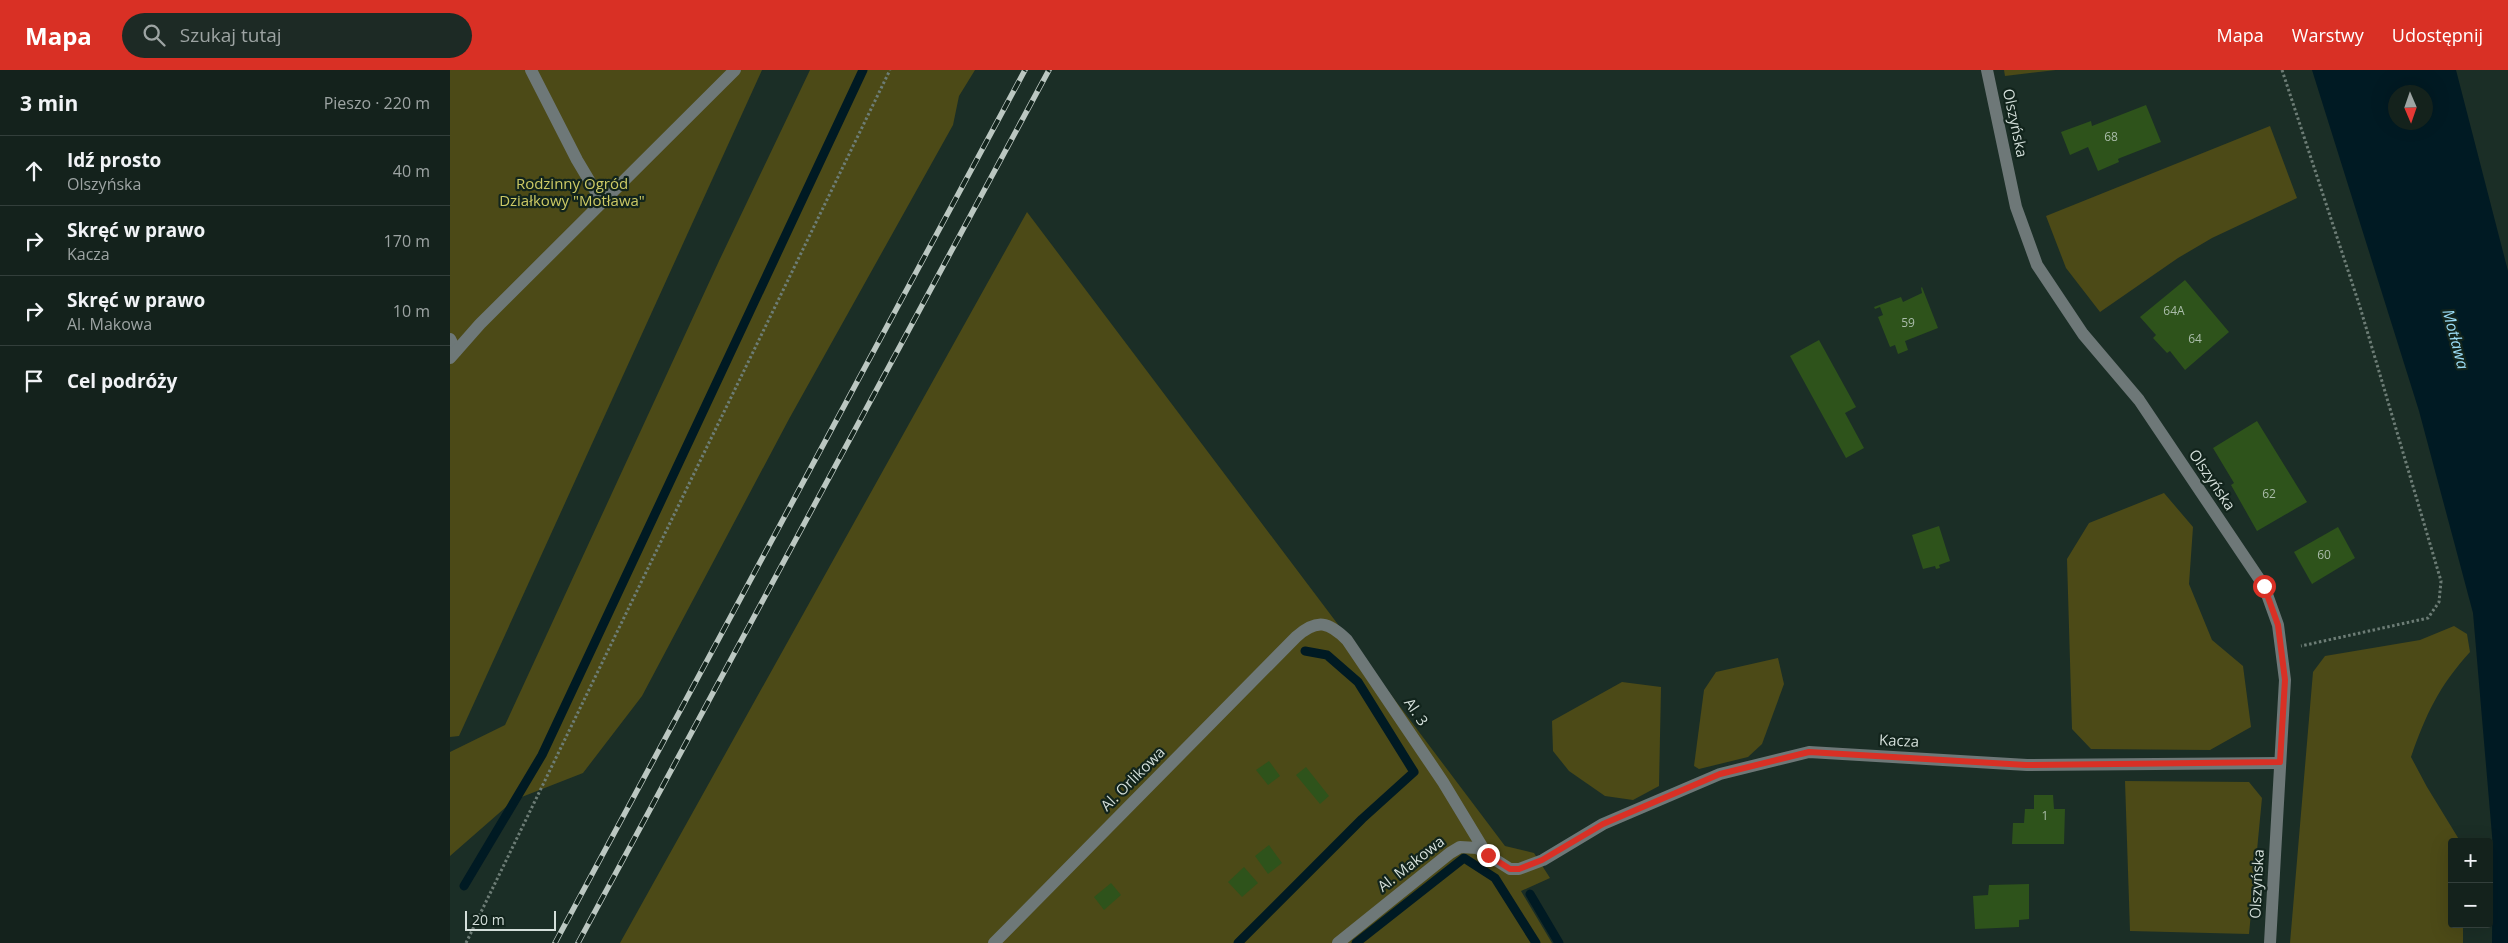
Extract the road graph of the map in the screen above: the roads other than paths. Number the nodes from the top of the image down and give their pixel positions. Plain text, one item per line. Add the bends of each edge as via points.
1 (531, 70) edge
2 (735, 70) edge
3 (1987, 70) edge
4 (602, 202) junction
5 (452, 349) edge
6 (1296, 637) joint
7 (2280, 762) junction
8 (1488, 855) junction
9 (1539, 861) joint
10 (994, 943) edge
11 (1338, 943) edge
12 (2270, 943) edge

1 - 4 street
2 - 4 street
3 - 7 street, Olszyńska via 2016,207 2037,265 2082,334 2139,400 2264,586 2278,625 2285,680
4 - 5 street
6 - 8 street, Al. 3 via 1304,629 1323,624 1333,626 1347,640
6 - 10 street, Al. Orlikowa
7 - 9 street, Kacza via 2026,765 1809,752 1720,774 1603,824
7 - 12 street, Olszyńska
8 - 9 street, Al. Makowa via 1510,869
8 - 11 street, Al. Makowa via 1477,848 1460,847

